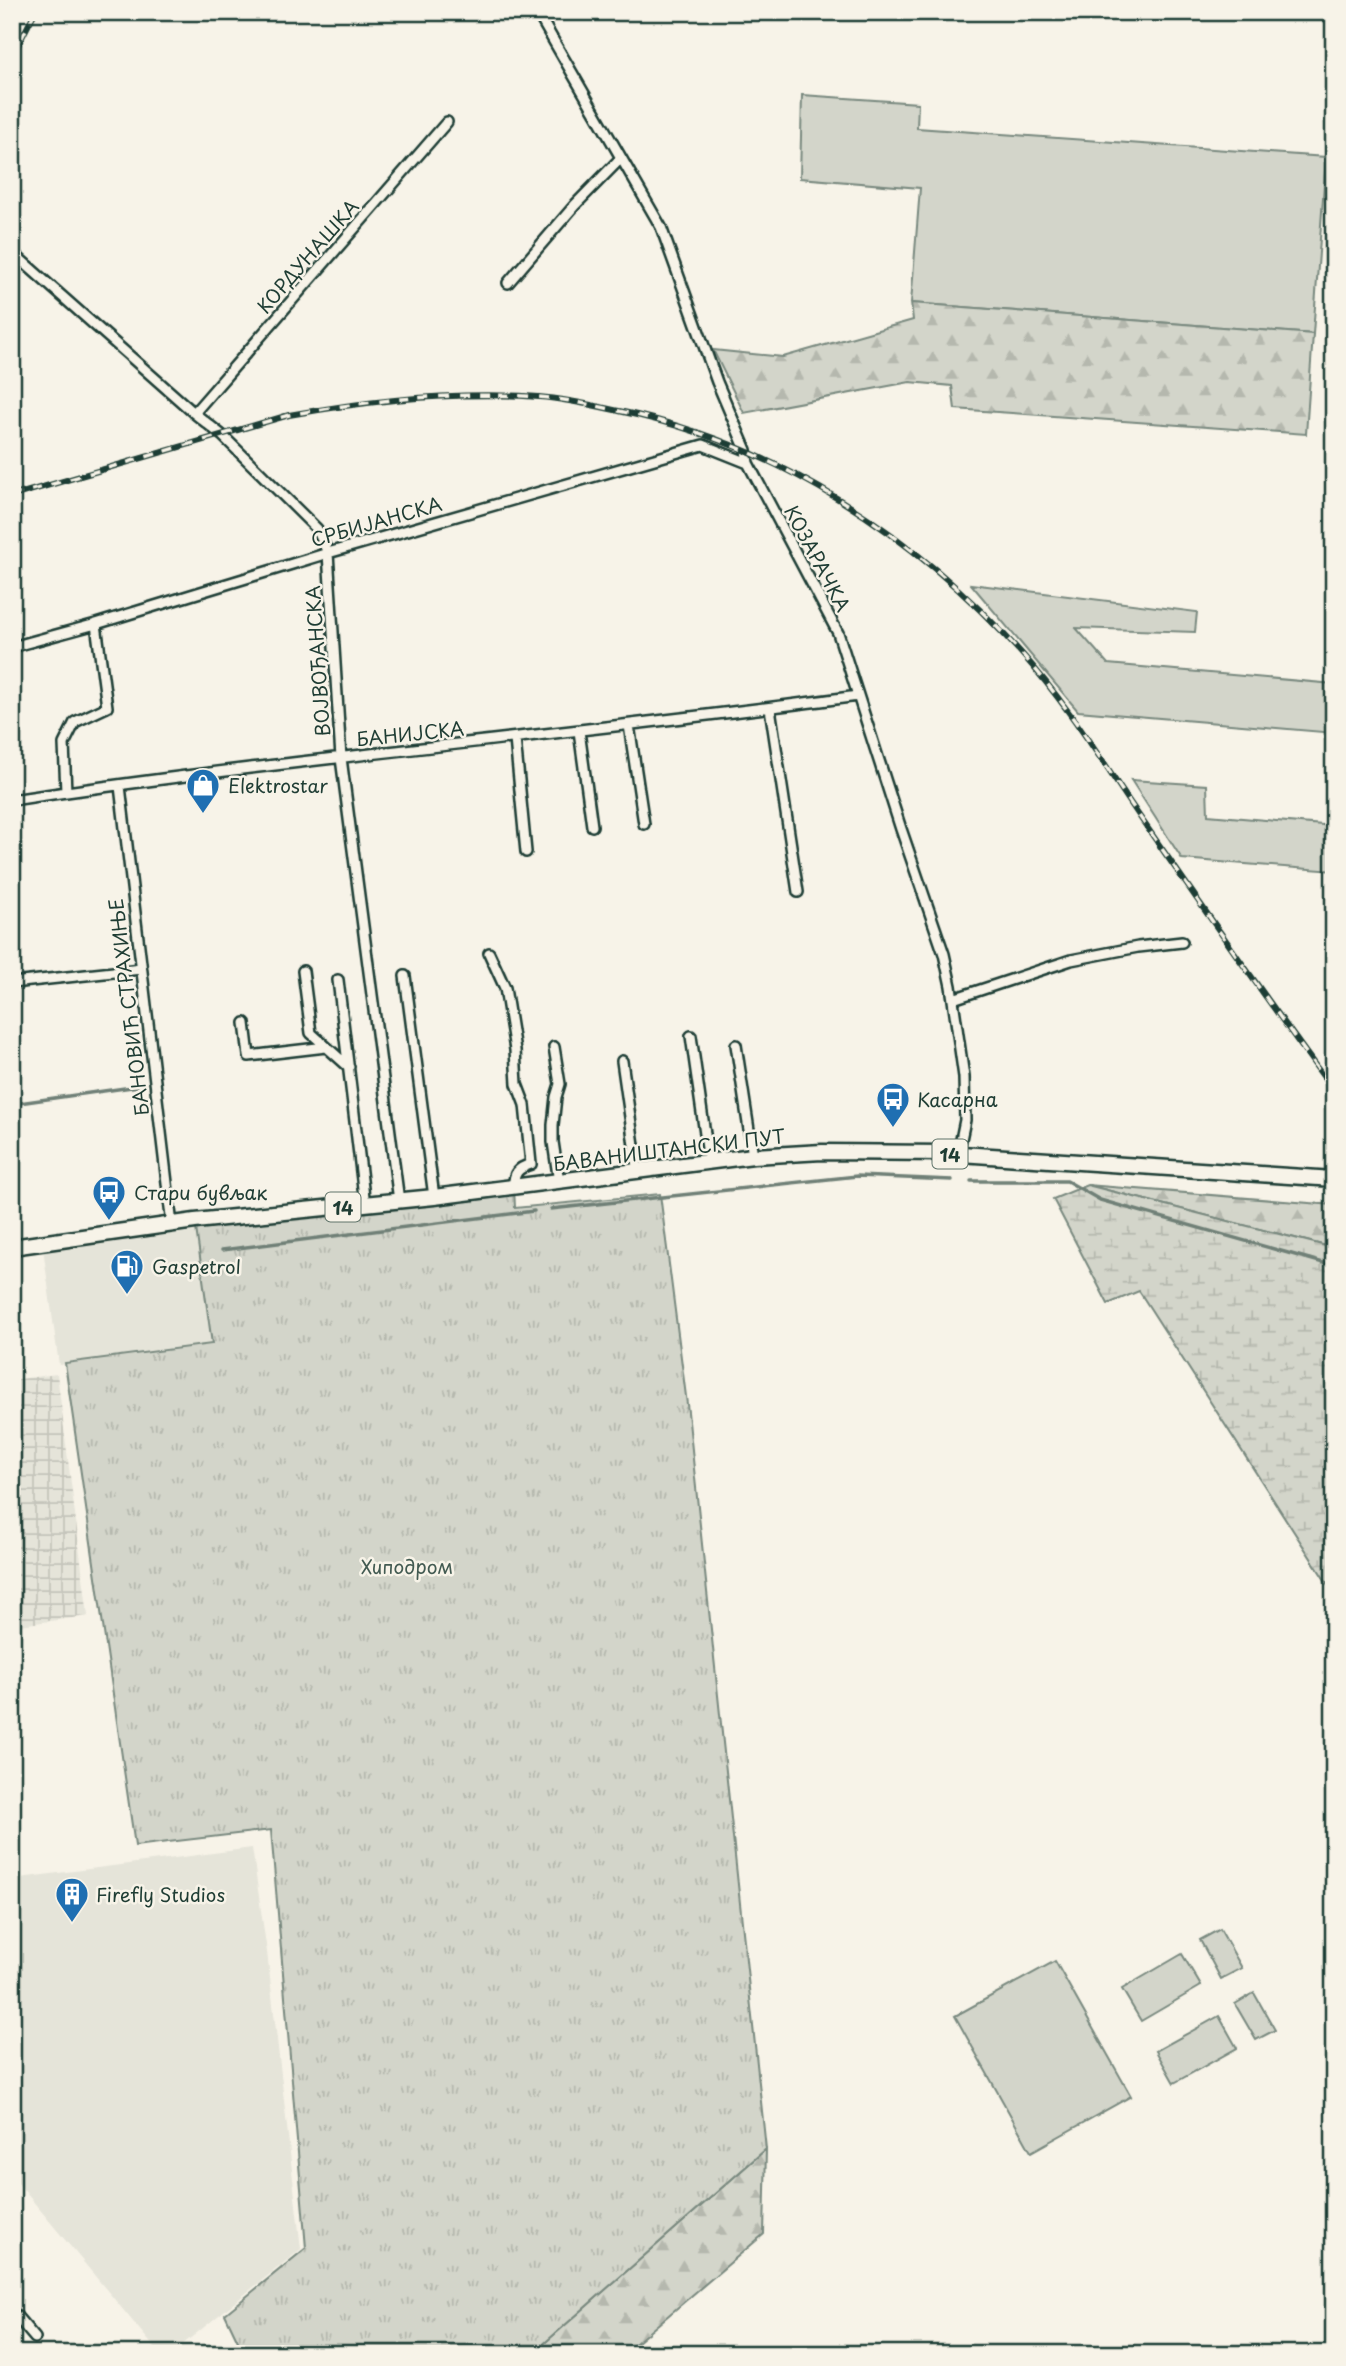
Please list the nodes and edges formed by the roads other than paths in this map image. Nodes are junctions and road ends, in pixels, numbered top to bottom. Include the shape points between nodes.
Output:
1 (537, 12) edge
2 (447, 122) dead end
3 (621, 158) junction
4 (12, 253) edge
5 (508, 283) dead end
6 (194, 413) junction
7 (748, 463) junction
8 (328, 553) junction
9 (96, 624) junction
10 (12, 647) edge
11 (858, 696) junction
12 (770, 708) junction
13 (629, 725) junction
14 (579, 731) junction
15 (515, 739) junction
16 (341, 758) junction
17 (120, 786) junction
18 (66, 792) junction
19 (12, 800) edge
20 (644, 824) dead end
21 (592, 826) dead end
22 (526, 852) dead end
23 (798, 892) dead end
24 (1182, 942) dead end
25 (489, 953) dead end
26 (141, 968) junction
27 (303, 971) dead end
28 (405, 976) dead end
29 (338, 980) dead end
30 (12, 983) edge
31 (953, 999) junction
32 (245, 1023) dead end
33 (691, 1036) dead end
34 (736, 1045) dead end
35 (554, 1046) dead end
36 (326, 1047) junction
37 (622, 1061) dead end
38 (349, 1067) junction
39 (958, 1154) junction
40 (753, 1156) junction
41 (709, 1162) junction
42 (638, 1173) junction
43 (1334, 1179) edge
44 (559, 1182) junction
45 (514, 1187) junction
46 (434, 1197) junction
47 (399, 1201) junction
48 (365, 1205) junction
49 (172, 1225) junction
50 (12, 1247) edge
51 (12, 2311) edge
52 (35, 2338) dead end

1 - 3 street, КОЗАРАЧКА
2 - 6 street, КОРДУНАШКА
3 - 5 street
3 - 7 street, КОЗАРАЧКА via 661,227
4 - 6 street, ВОЈВОЂАНСКА
6 - 8 street, ВОЈВОЂАНСКА via 317,529
7 - 8 street, СРБИЈАНСКА via 703,445
7 - 11 street, КОЗАРАЧКА via 838,633
8 - 9 street, СРБИЈАНСКА
8 - 16 street, ВОЈВОЂАНСКА
9 - 10 street, СРБИЈАНСКА
9 - 18 street via 107,707 75,722 64,744
11 - 12 street, БАНИЈСКА
11 - 31 street, КОЗАРАЧКА via 944,954
12 - 13 street, БАНИЈСКА
12 - 23 street
13 - 14 street, БАНИЈСКА
13 - 20 street
14 - 15 street, БАНИЈСКА
14 - 21 street
15 - 16 street, БАНИЈСКА
15 - 22 street
16 - 17 street, БАНИЈСКА
16 - 47 street, ВОЈВОЂАНСКА
17 - 18 street, БАНИЈСКА
17 - 26 street, БАНОВИЋ СТРАХИЊЕ
18 - 19 street, БАНИЈСКА
24 - 31 street via 1072,960
25 - 45 street via 505,988 531,1164 520,1168
26 - 30 street
26 - 49 street, БАНОВИЋ СТРАХИЊЕ
27 - 36 street via 311,1033
28 - 46 street
29 - 38 street
31 - 39 street, КОЗАРАЧКА via 964,1077 965,1120
32 - 36 street via 249,1056
33 - 41 street
34 - 40 street
35 - 44 street via 560,1084 553,1125
36 - 38 street
37 - 42 street
38 - 48 street
39 - 40 main road, БАВАНИШТАНСКИ ПУТ / 14
39 - 43 main road, БАВАНИШТАНСКИ ПУТ / 14
40 - 41 main road, БАВАНИШТАНСКИ ПУТ / 14
41 - 42 main road, БАВАНИШТАНСКИ ПУТ / 14
42 - 44 main road, БАВАНИШТАНСКИ ПУТ / 14
44 - 45 main road, БАВАНИШТАНСКИ ПУТ / 14
45 - 46 main road, БАВАНИШТАНСКИ ПУТ / 14
46 - 47 main road, БАВАНИШТАНСКИ ПУТ / 14
47 - 48 main road, БАВАНИШТАНСКИ ПУТ / 14
48 - 49 main road, БАВАНИШТАНСКИ ПУТ / 14
49 - 50 main road, БАВАНИШТАНСКИ ПУТ / 14
51 - 52 street

